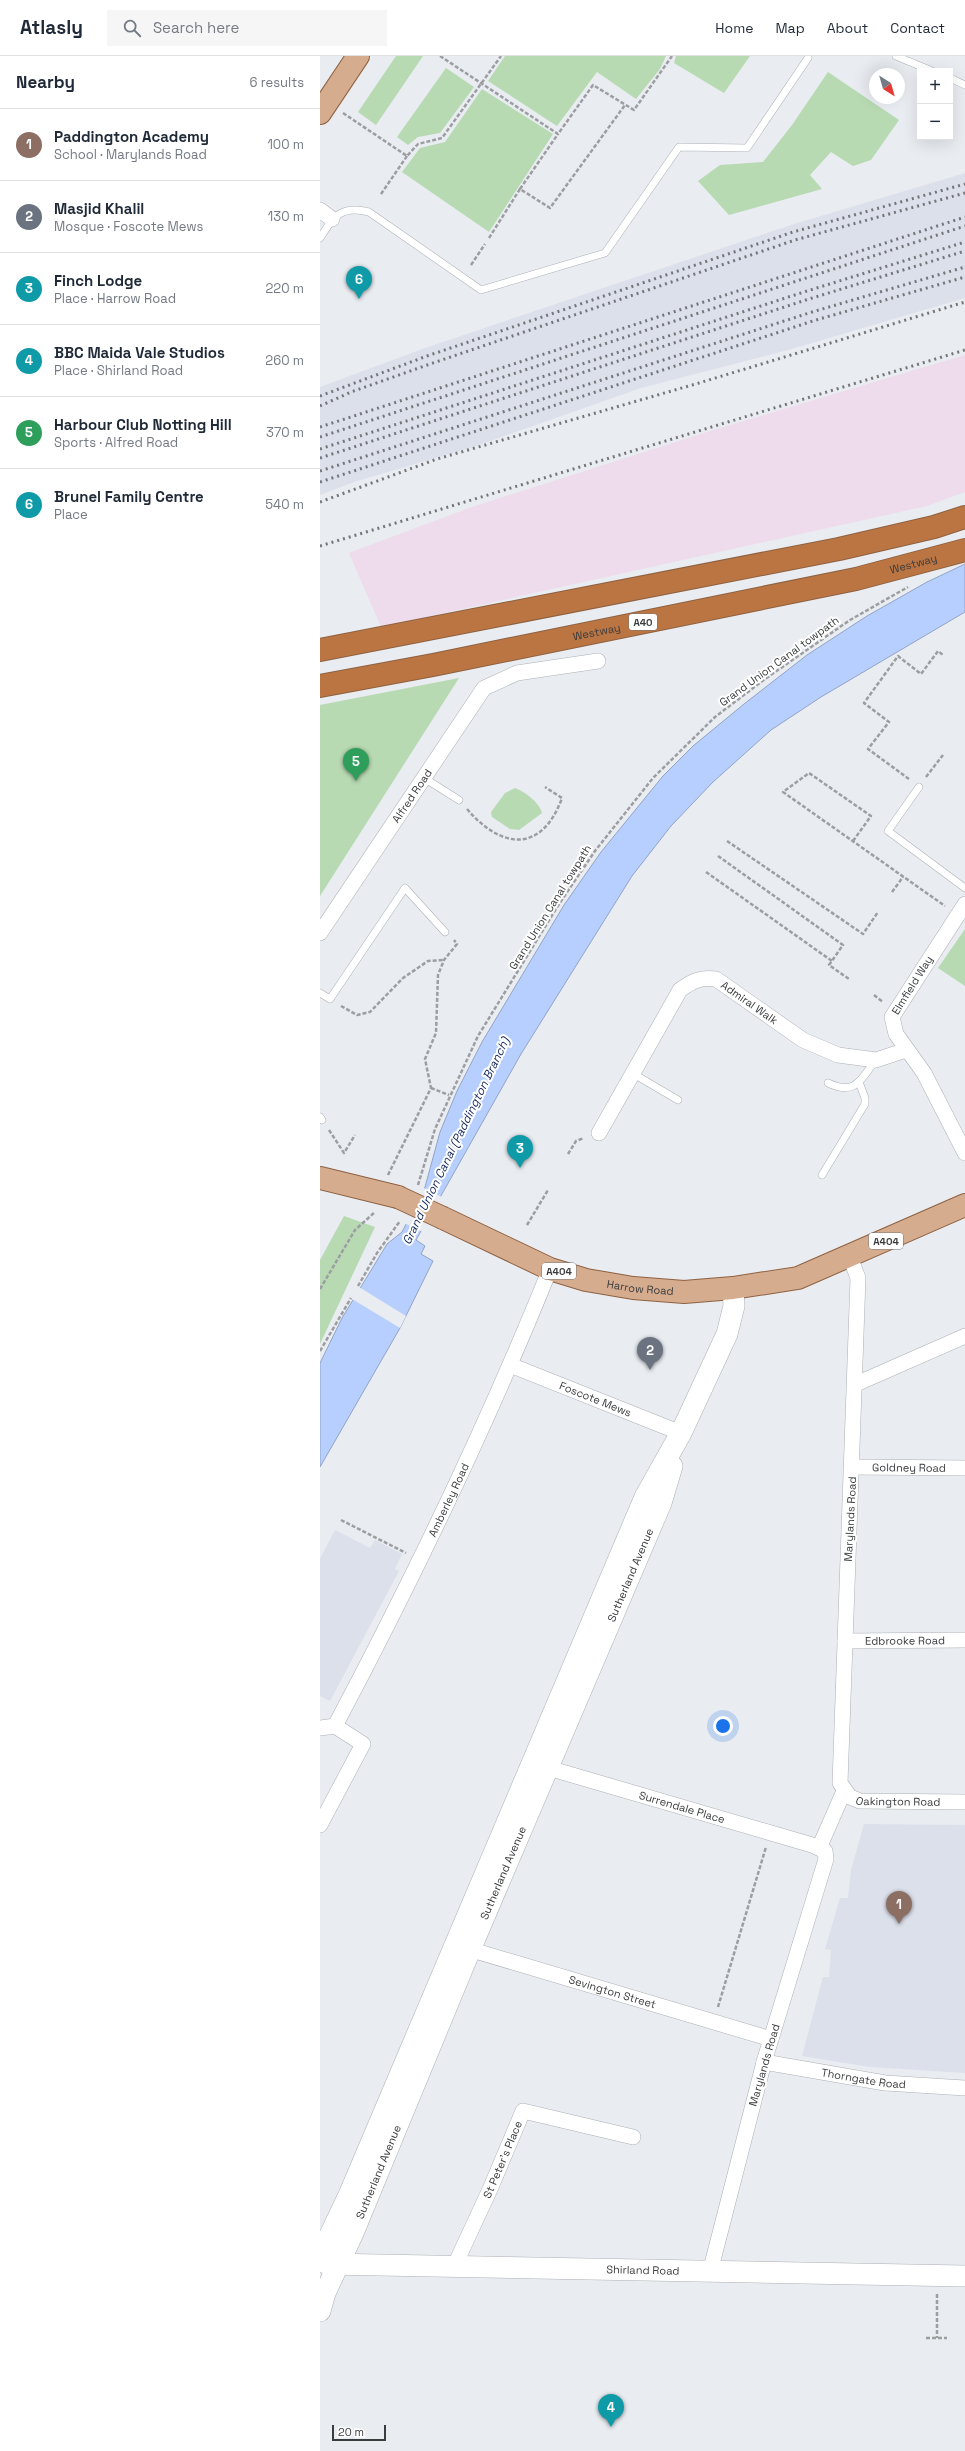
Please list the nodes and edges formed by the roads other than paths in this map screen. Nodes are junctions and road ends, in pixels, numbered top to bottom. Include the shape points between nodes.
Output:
1 (358, 56) edge
2 (896, 56) edge
3 (808, 58) dead end
4 (925, 68) edge
5 (953, 79) edge
6 (965, 85) edge
7 (323, 107) edge
8 (326, 215) edge
9 (320, 238) edge
10 (965, 517) edge
11 (965, 550) edge
12 (320, 650) edge
13 (598, 660) dead end
14 (320, 686) edge
15 (424, 778) junction
16 (919, 787) road end
17 (459, 800) road end
18 (965, 888) edge
19 (961, 909) edge
20 (445, 932) road end
21 (320, 933) edge
22 (320, 993) edge
23 (906, 1050) junction
24 (876, 1060) junction
25 (632, 1073) junction
26 (859, 1082) junction
27 (828, 1083) dead end
28 (678, 1100) dead end
29 (599, 1133) road end
30 (965, 1153) edge
31 (822, 1174) dead end
32 (320, 1178) edge
33 (965, 1205) edge
34 (850, 1257) junction
35 (550, 1269) junction
36 (734, 1288) junction
37 (965, 1336) edge
38 (510, 1365) junction
39 (856, 1384) junction
40 (681, 1433) junction
41 (852, 1467) junction
42 (965, 1468) edge
43 (965, 1640) edge
44 (845, 1641) junction
45 (335, 1726) junction
46 (320, 1728) edge
47 (540, 1765) junction
48 (842, 1787) junction
49 (965, 1802) edge
50 (320, 1825) edge
51 (823, 1853) junction
52 (463, 1947) junction
53 (771, 2039) junction
54 (764, 2062) junction
55 (965, 2088) edge
56 (632, 2137) dead end
57 (326, 2261) edge
58 (454, 2266) junction
59 (710, 2272) junction
60 (965, 2276) edge
61 (320, 2310) edge

1 - 7 main road
2 - 4 lane
3 - 8 lane via 747,148 679,147 605,252 481,290 369,212 356,208
5 - 6 lane
8 - 9 lane
10 - 12 highway via 934,527 839,549
11 - 14 highway, Westway / A40 via 856,579
13 - 15 street, Alfred Road via 517,673 484,688
15 - 17 lane
15 - 21 street, Alfred Road
16 - 18 lane via 888,831
19 - 23 street, Elmfield Way via 892,1017 896,1034
20 - 22 lane via 405,888 330,999
23 - 24 street, Admiral Walk
23 - 30 street, Elmfield Way via 924,1073
24 - 25 street, Admiral Walk via 838,1055 803,1040 716,979 704,977 680,990
24 - 26 lane
25 - 28 lane
25 - 29 street, Admiral Walk
26 - 27 lane via 846,1089
26 - 31 lane via 865,1104
32 - 35 main road, Harrow Road / A404, bridge via 388,1194
33 - 34 main road, Harrow Road / A404
34 - 36 main road, Harrow Road / A404 via 798,1278
34 - 39 street, Marylands Road via 858,1278
35 - 36 main road, Harrow Road / A404 via 591,1281 633,1288 684,1292
35 - 38 street, Amberley Road
36 - 40 street, Sutherland Avenue via 734,1306 727,1334
37 - 39 street
38 - 40 street, Foscote Mews
38 - 45 street, Amberley Road via 420,1561
39 - 41 street, Marylands Road
40 - 47 street, Sutherland Avenue via 661,1503
41 - 42 street, Goldney Road
41 - 44 street, Marylands Road
43 - 44 street, Edbrooke Road
44 - 48 street, Marylands Road
45 - 46 street
45 - 50 street via 363,1744
47 - 51 street, Surrendale Place via 770,1833
47 - 52 street, Sutherland Avenue
48 - 49 street, Oakington Road via 850,1797 860,1801
48 - 51 street, Marylands Road
51 - 53 street, Marylands Road
52 - 53 street, Sevington Street
52 - 57 street, Sutherland Avenue
53 - 54 street, Marylands Road
54 - 55 street, Thorngate Road via 885,2084
54 - 59 street, Marylands Road
56 - 58 street, St Peter's Place via 523,2111
57 - 58 street, Shirland Road
57 - 61 street, Sutherland Avenue via 325,2293
58 - 59 street, Shirland Road
59 - 60 street, Shirland Road

